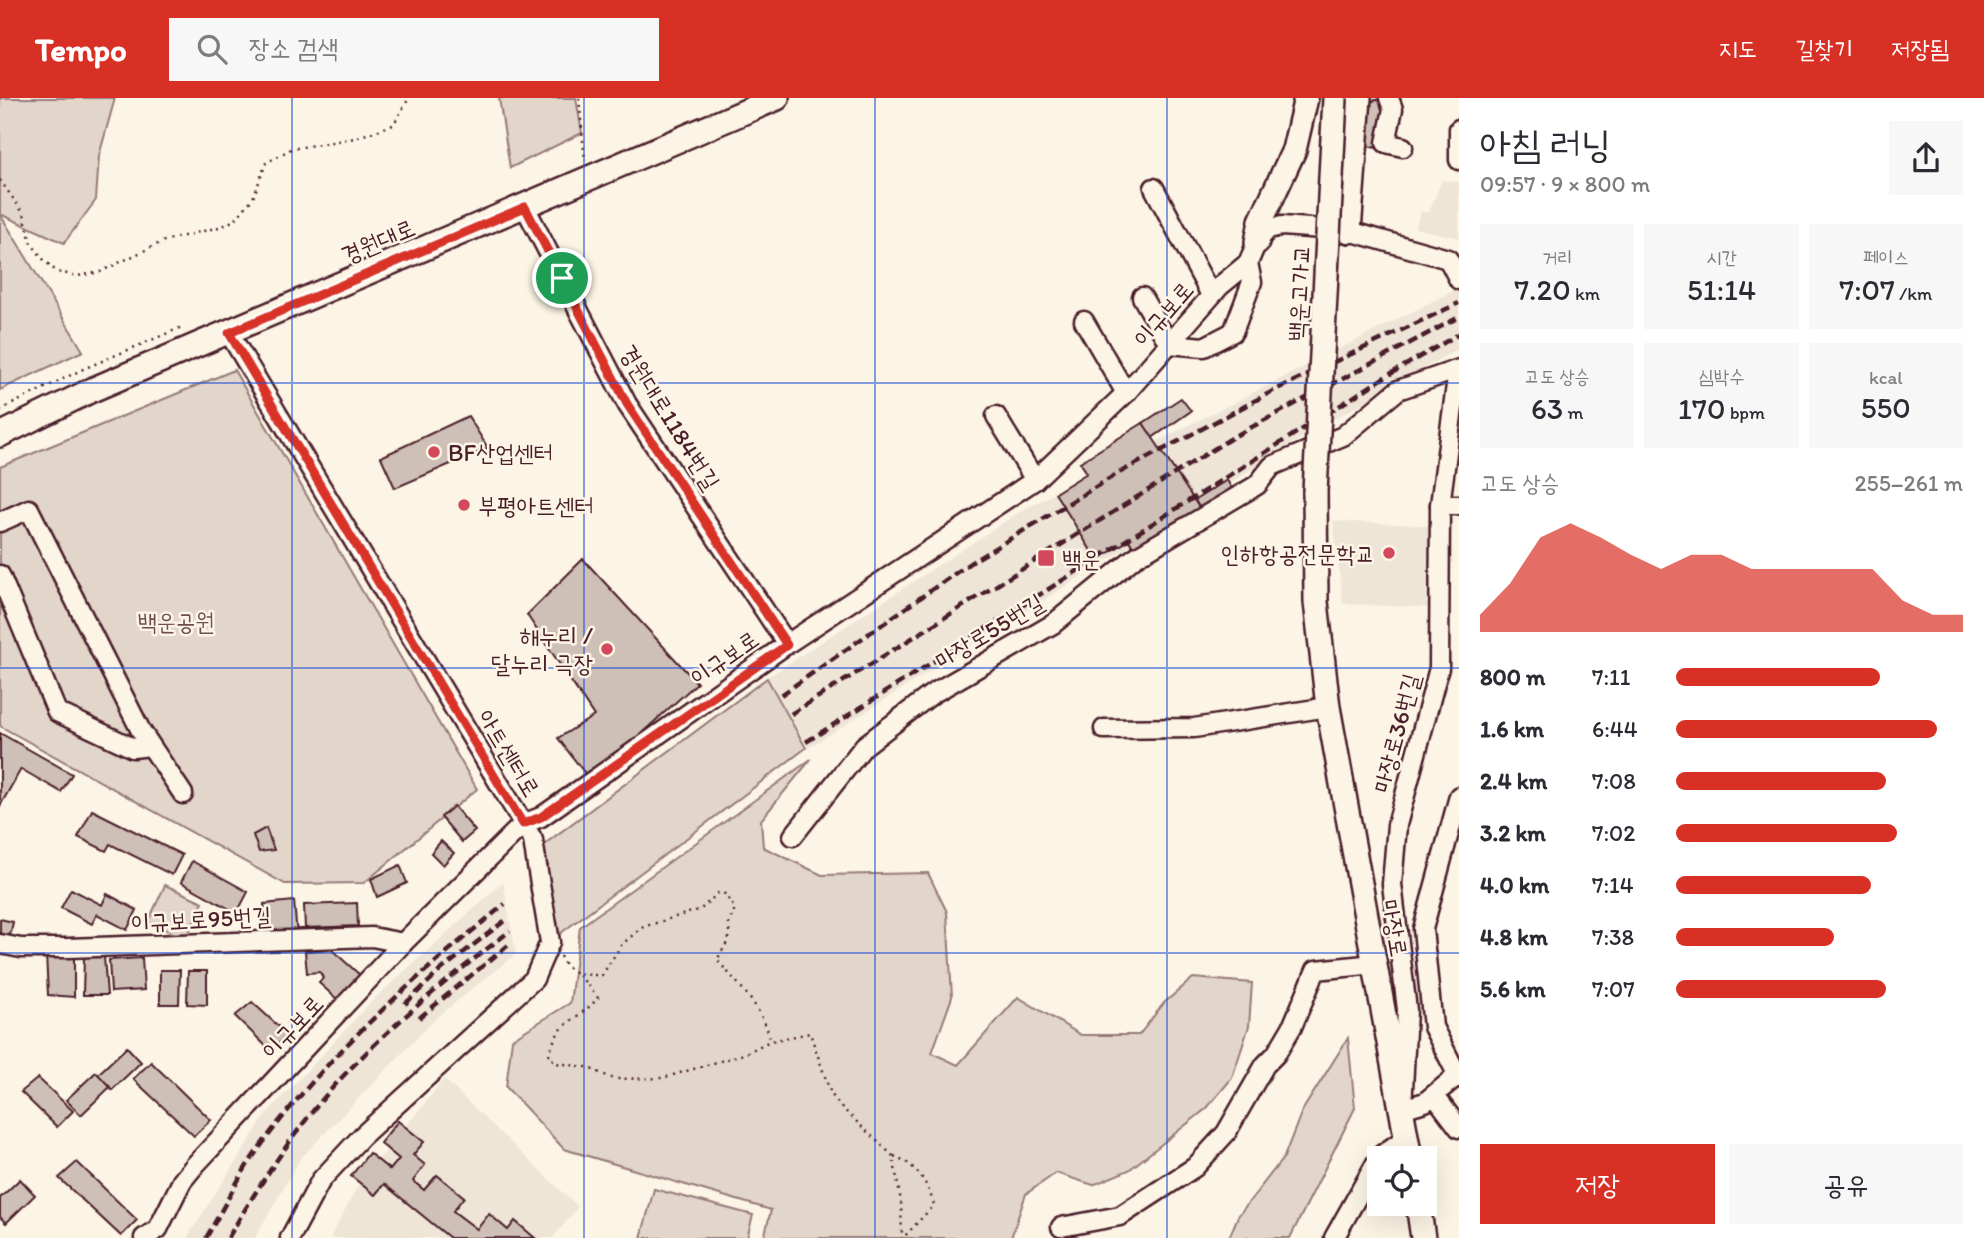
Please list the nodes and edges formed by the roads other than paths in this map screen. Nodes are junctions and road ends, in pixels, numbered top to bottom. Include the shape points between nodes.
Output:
1 (777, 98) edge
2 (1306, 98) edge
3 (1335, 98) edge
4 (1359, 98) edge
5 (1389, 98) edge
6 (1459, 129) edge
7 (1403, 147) dead end
8 (1459, 160) edge
9 (1154, 188) dead end
10 (525, 207) junction
11 (1349, 231) junction
12 (1253, 252) junction
13 (1453, 254) edge
14 (1459, 280) edge
15 (1211, 295) junction
16 (1142, 297) dead end
17 (1084, 321) dead end
18 (229, 333) junction
19 (1169, 344) junction
20 (1458, 370) edge
21 (1126, 393) junction
22 (996, 415) dead end
23 (0, 435) edge
24 (1035, 481) junction
25 (1315, 492) joint
26 (1440, 505) junction
27 (1459, 505) edge
28 (0, 522) edge
29 (0, 575) edge
30 (787, 645) junction
31 (1328, 707) junction
32 (1104, 729) dead end
33 (150, 746) junction
34 (183, 794) dead end
35 (1459, 796) edge
36 (523, 824) junction
37 (793, 836) dead end
38 (403, 943) junction
39 (0, 944) edge
40 (1375, 964) junction
41 (1458, 1077) edge
42 (1434, 1095) junction
43 (1402, 1109) junction
44 (1459, 1128) edge
45 (1409, 1146) edge
46 (1367, 1179) edge
47 (1420, 1216) edge
48 (1061, 1227) dead end
49 (154, 1235) edge
50 (290, 1238) edge
51 (1334, 1238) edge
52 (1423, 1238) edge

1 - 10 main road, 경원대로
2 - 12 main road via 1294,150 1261,221
3 - 25 main road, 백운고가교, bridge
4 - 11 main road
5 - 7 street via 1393,109 1386,143
6 - 8 street
9 - 15 street
10 - 18 main road, 경원대로
10 - 30 street, 경원대로1184번길 via 627,404
11 - 12 street, 이규보로 via 1268,229
11 - 13 street, 이규보로
12 - 15 street, 이규보로
12 - 19 street via 1252,282 1233,332 1204,346
13 - 14 street, 이규보로
15 - 19 street, 이규보로
16 - 19 street
17 - 21 street
18 - 23 main road, 경원대로 via 94,389
18 - 36 street, 아트센터로
19 - 21 street, 이규보로
20 - 26 street, 마장로36번길
20 - 37 street, 마장로55번길 via 1398,390 1343,436 1272,466 1257,485 1134,558 1054,624 932,694 864,746
21 - 24 street, 이규보로
22 - 24 street
24 - 30 street, 이규보로
25 - 31 main road, 마장로 via 1316,602
26 - 27 street
26 - 43 street, 마장로36번길 via 1439,668 1397,824 1392,884 1407,1010
28 - 33 street via 29,509
29 - 33 street via 57,712 133,748
30 - 36 street, 이규보로 via 541,817
31 - 32 street via 1194,728
31 - 40 main road, 마장로
33 - 34 street
35 - 41 street via 1423,929 1433,1027
36 - 38 street, 이규보로
36 - 50 street, 아트센터로, bridge via 533,841 553,945 534,979 362,1136 321,1180
38 - 39 street, 이규보로95번길 via 351,937 68,948
38 - 49 street, 이규보로 via 182,1181
40 - 43 main road, 마장로
40 - 48 street via 1316,970 1276,1054 1226,1133 1195,1167 1120,1216
41 - 42 street
42 - 43 street
42 - 44 street
43 - 45 main road, 마장로
46 - 51 street
47 - 52 main road

